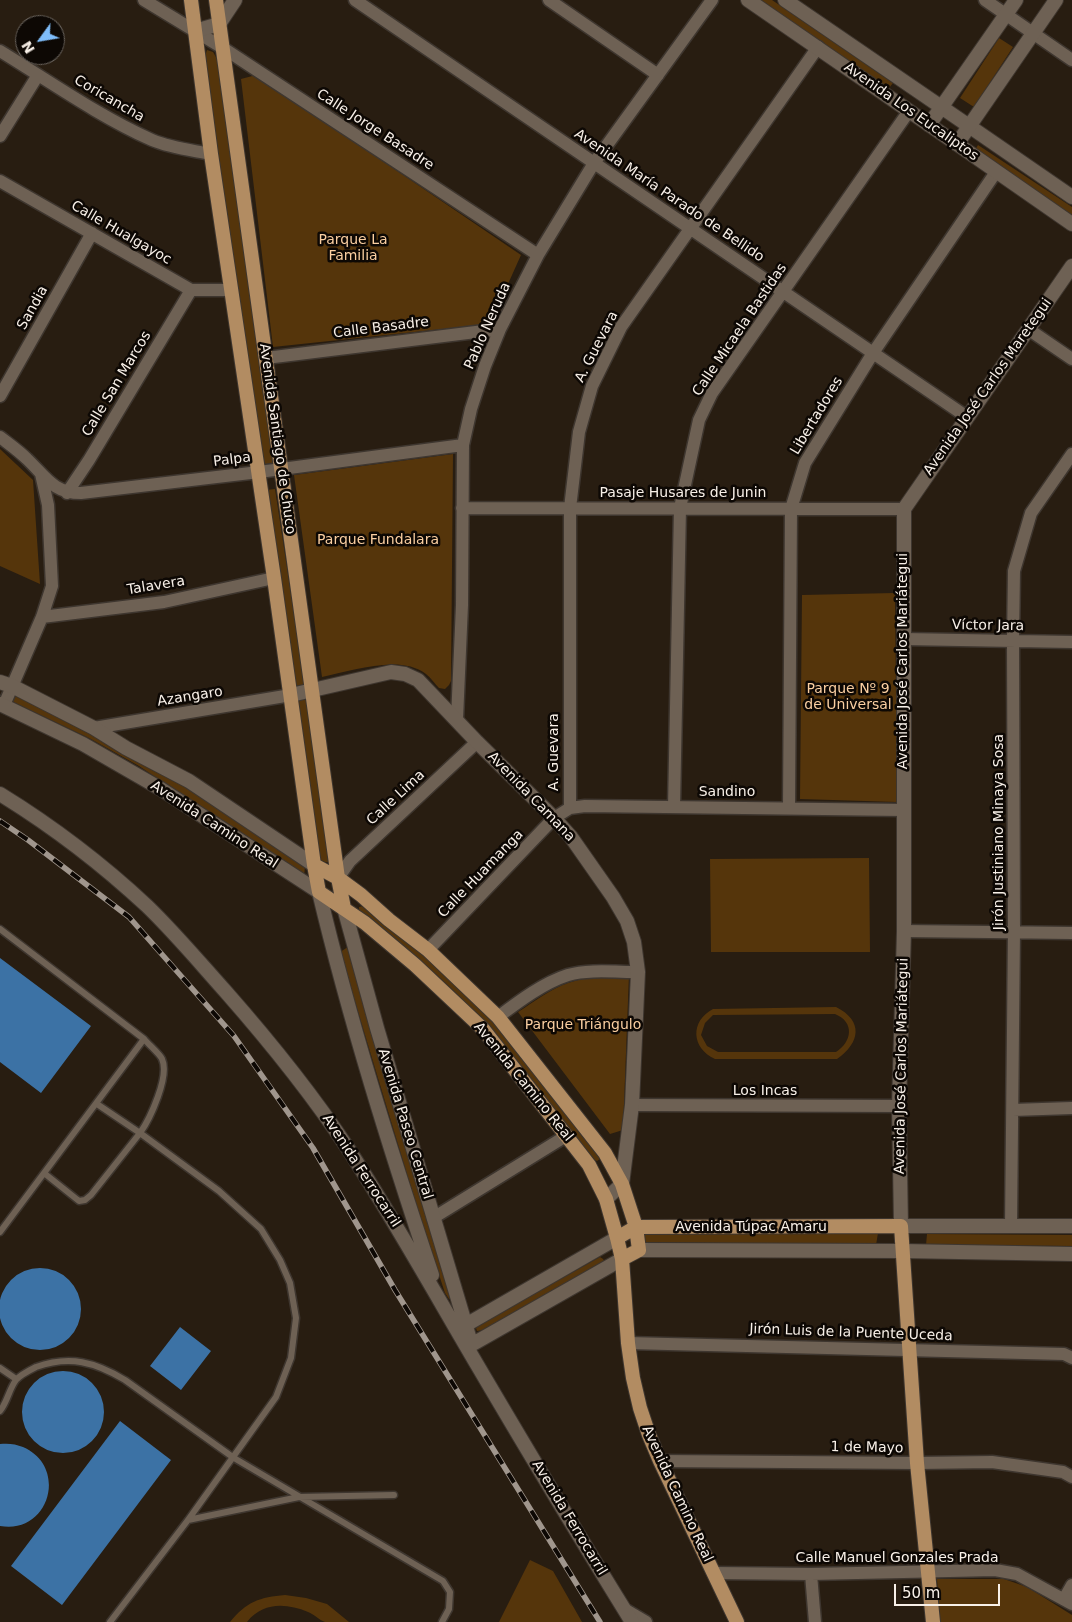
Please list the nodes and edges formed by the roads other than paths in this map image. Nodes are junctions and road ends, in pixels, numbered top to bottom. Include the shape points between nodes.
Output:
1 (144, 0) edge
2 (191, 0) edge
3 (216, 0) edge
4 (235, 0) edge
5 (355, 0) edge
6 (549, 0) edge
7 (712, 0) edge
8 (748, 0) edge
9 (785, 0) edge
10 (985, 0) edge
11 (1016, 0) edge
12 (1056, 0) edge
13 (1006, 14) junction
14 (219, 24) junction
15 (196, 31) junction
16 (1033, 33) junction
17 (818, 47) junction
18 (223, 48) junction
19 (0, 51) edge
20 (1072, 60) edge
21 (38, 75) junction
22 (658, 76) junction
23 (942, 107) junction
24 (909, 111) junction
25 (929, 125) junction
26 (969, 126) junction
27 (0, 136) edge
28 (957, 144) junction
29 (211, 154) junction
30 (594, 163) junction
31 (996, 172) junction
32 (0, 182) edge
33 (1072, 197) edge
34 (1072, 224) edge
35 (691, 229) junction
36 (92, 234) junction
37 (538, 255) junction
38 (1072, 266) edge
39 (191, 290) junction
40 (232, 290) junction
41 (783, 291) junction
42 (500, 329) junction
43 (1028, 329) junction
44 (873, 353) junction
45 (266, 358) junction
46 (1072, 359) edge
47 (0, 396) edge
48 (967, 417) junction
49 (0, 437) edge
50 (463, 445) junction
51 (1072, 454) edge
52 (281, 468) junction
53 (259, 472) junction
54 (42, 474) junction
55 (67, 493) junction
56 (462, 508) junction
57 (570, 508) junction
58 (680, 508) junction
59 (791, 508) junction
60 (904, 509) junction
61 (274, 578) junction
62 (42, 617) junction
63 (904, 639) junction
64 (1013, 642) junction
65 (1072, 642) edge
66 (6, 684) edge
67 (312, 691) junction
68 (291, 695) junction
69 (2, 705) edge
70 (457, 719) junction
71 (94, 728) junction
72 (477, 742) junction
73 (0, 794) edge
74 (674, 807) junction
75 (789, 807) junction
76 (570, 808) junction
77 (903, 810) junction
78 (554, 818) junction
79 (314, 865) junction
80 (338, 878) junction
81 (319, 892) junction
82 (344, 908) junction
83 (0, 929) edge
84 (904, 931) junction
85 (1014, 931) junction
86 (1072, 933) edge
87 (428, 950) junction
88 (638, 972) junction
89 (498, 1017) junction
90 (144, 1039) junction
91 (97, 1104) junction
92 (632, 1105) junction
93 (899, 1106) junction
94 (1072, 1108) edge
95 (1012, 1110) junction
96 (140, 1133) junction
97 (566, 1136) junction
98 (44, 1173) junction
99 (622, 1184) junction
100 (606, 1199) junction
101 (433, 1218) junction
102 (901, 1226) junction
103 (1011, 1226) junction
104 (1072, 1226) edge
105 (636, 1227) junction
106 (0, 1232) edge
107 (617, 1238) junction
108 (639, 1250) junction
109 (902, 1251) junction
110 (1072, 1254) edge
111 (622, 1259) junction
112 (441, 1302) junction
113 (461, 1328) junction
114 (628, 1342) junction
115 (471, 1345) junction
116 (910, 1350) junction
117 (1069, 1355) edge
118 (0, 1368) edge
119 (478, 1368) junction
120 (16, 1379) junction
121 (0, 1411) edge
122 (234, 1458) junction
123 (660, 1461) junction
124 (917, 1463) junction
125 (1072, 1477) edge
126 (394, 1496) dead end
127 (299, 1497) junction
128 (188, 1520) junction
129 (929, 1572) junction
130 (714, 1573) junction
131 (811, 1574) junction
132 (1072, 1585) edge
133 (1068, 1602) edge
134 (624, 1609) junction
135 (110, 1622) edge
136 (442, 1622) edge
137 (632, 1622) edge
138 (646, 1622) edge
139 (737, 1622) edge
140 (814, 1622) edge
141 (933, 1622) edge

1 - 15 street, Calle Jorge Basadre
2 - 15 main road, Avenida Santiago de Chuco
3 - 14 main road, Avenida Santiago de Chuco
4 - 14 street
5 - 30 street, Avenida María Parado de Bellido
6 - 22 street
7 - 22 street, Pablo Neruda
8 - 17 street, Avenida Los Eucaliptos
9 - 23 street, Avenida Los Eucaliptos
10 - 13 street
11 - 13 street
12 - 16 street
13 - 16 street
13 - 23 street
14 - 15 street
14 - 18 main road, Avenida Santiago de Chuco
15 - 18 street, Calle Jorge Basadre
15 - 29 main road, Avenida Santiago de Chuco
16 - 20 street
16 - 26 street
17 - 24 street, Avenida Los Eucaliptos
17 - 35 street, A. Guevara
18 - 37 street, Calle Jorge Basadre
18 - 45 main road, Avenida Santiago de Chuco
19 - 21 street, Coricancha
21 - 27 street
21 - 29 street, Coricancha via 153,140
22 - 30 street, Pablo Neruda
23 - 25 street
23 - 26 street, Avenida Los Eucaliptos
24 - 25 street, Avenida Los Eucaliptos
24 - 41 street, Calle Micaela Bastidas
25 - 28 street, Avenida Los Eucaliptos
26 - 28 street
26 - 33 street, Avenida Los Eucaliptos
28 - 31 street, Avenida Los Eucaliptos
29 - 40 main road, Avenida Santiago de Chuco
30 - 35 street, Avenida María Parado de Bellido
30 - 37 street, Pablo Neruda
31 - 34 street, Avenida Los Eucaliptos
31 - 44 street, Libertadores
32 - 36 street, Calle Hualgayoc
35 - 41 street, Avenida María Parado de Bellido
35 - 57 street, A. Guevara via 621,327 592,386 579,432
36 - 39 street, Calle Hualgayoc
36 - 47 street, Sandia
37 - 42 street, Pablo Neruda
38 - 43 street, Avenida José Carlos Maretegui
39 - 40 street, Calle Hualgayoc
39 - 55 street, Calle San Marcos
40 - 53 main road, Avenida Santiago de Chuco
41 - 44 street, Avenida María Parado de Bellido
41 - 58 street, Calle Micaela Bastidas via 712,392 699,420
42 - 45 street, Calle Basadre
42 - 50 street, Pablo Neruda via 471,409
43 - 46 street
43 - 48 street, Avenida José Carlos Maretegui
44 - 48 street, Avenida María Parado de Bellido
44 - 59 street, Libertadores via 805,463
45 - 52 main road, Avenida Santiago de Chuco
48 - 60 street, Avenida José Carlos Maretegui
49 - 54 street
50 - 52 street, Palpa
50 - 56 street, Pablo Neruda
51 - 64 street, Jirón Justiniano Minaya Sosa via 1030,513 1014,571
52 - 53 street, Palpa
52 - 67 main road, Avenida Santiago de Chuco
53 - 55 street, Palpa
53 - 61 main road, Avenida Santiago de Chuco
54 - 55 street
54 - 62 street via 48,506 52,586
56 - 57 street, Pasaje Husares de Junin
56 - 70 street, Pablo Neruda
57 - 58 street, Pasaje Husares de Junin
57 - 76 street, A. Guevara
58 - 59 street, Pasaje Husares de Junin
58 - 74 street, Calle Micaela Bastidas
59 - 60 street, Pasaje Husares de Junin
59 - 75 street, Libertadores
60 - 63 street, Avenida José Carlos Mariátegui
61 - 62 street, Talavera via 164,602
61 - 68 main road, Avenida Santiago de Chuco
62 - 66 street
63 - 64 street, Víctor Jara
63 - 77 street, Avenida José Carlos Mariátegui
64 - 65 street, Víctor Jara
64 - 85 street, Jirón Justiniano Minaya Sosa
66 - 69 street
66 - 71 street, Avenida Camino Real
67 - 68 street, Avenida Camana
67 - 70 street, Avenida Camana via 391,672 405,674 418,680
67 - 80 main road, Avenida Santiago de Chuco
68 - 71 street, Azangaro
68 - 79 main road, Avenida Santiago de Chuco
69 - 81 street, Avenida Camino Real via 83,744 161,789
70 - 72 street, Avenida Camana
71 - 79 street, Avenida Camino Real via 189,781
72 - 78 street, Avenida Camana
72 - 80 street, Calle Lima via 350,861
73 - 112 street, Avenida Ferrocarril via 94,860 146,906 277,1050 348,1148
74 - 75 street, Sandino
74 - 76 street, Sandino
75 - 77 street, Sandino
76 - 78 street, Sandino
77 - 84 street, Avenida José Carlos Mariátegui
78 - 87 street, Calle Huamanga
78 - 88 street, Avenida Camana via 571,837 627,921
79 - 80 main road, Avenida Camino Real
79 - 81 main road, Avenida Paseo Central
80 - 82 main road, Avenida Paseo Central
80 - 87 main road, Avenida Camino Real
81 - 82 main road, Avenida Camino Real
81 - 112 street, Avenida Paseo Central via 354,1027
82 - 97 main road, Avenida Camino Real via 415,965 483,1029
82 - 101 street, Avenida Paseo Central
83 - 90 lane
84 - 85 street
84 - 93 street, Avenida José Carlos Mariátegui
85 - 86 street
85 - 95 street, Jirón Justiniano Minaya Sosa
87 - 89 main road, Avenida Camino Real
88 - 89 street via 568,975 529,994
88 - 92 street, Avenida Camana
89 - 99 main road, Avenida Camino Real via 600,1146
90 - 91 lane
90 - 96 lane via 162,1059 164,1079 149,1122
91 - 96 lane
91 - 98 lane
92 - 93 street, Los Incas
92 - 99 street, Avenida Camana
93 - 102 street, Avenida José Carlos Mariátegui
94 - 95 street
95 - 103 street, Jirón Justiniano Minaya Sosa
96 - 98 lane via 85,1200 79,1201
96 - 122 lane via 218,1191 261,1229 290,1283 296,1318 291,1358 276,1397
97 - 100 main road, Avenida Camino Real via 589,1165
97 - 101 street
98 - 106 lane
99 - 100 street
99 - 105 main road, Avenida Camino Real
100 - 107 main road, Avenida Camino Real
101 - 113 street, Avenida Paseo Central
102 - 103 street, Avenida Túpac Amaru
102 - 105 main road, Avenida Túpac Amaru
102 - 109 main road, Avenida José Carlos Mariátegui
103 - 104 street, Avenida Túpac Amaru
105 - 107 main road, Avenida Túpac Amaru
105 - 108 main road, Avenida Camino Real
107 - 111 main road, Avenida Camino Real
107 - 113 street, Avenida Túpac Amaru
108 - 109 street, Avenida Túpac Amaru
108 - 111 main road, Avenida Túpac Amaru
109 - 110 street, Avenida Túpac Amaru
109 - 116 main road, Avenida José Carlos Mariátegui
111 - 114 main road, Avenida Camino Real
111 - 115 street, Avenida Túpac Amaru
112 - 113 street, Avenida Ferrocarril
113 - 115 street, Avenida Paseo Central
113 - 119 street, Avenida Ferrocarril
114 - 116 street, Jirón Luis de la Puente Uceda
114 - 123 main road, Avenida Camino Real via 640,1408
115 - 119 street, Avenida Paseo Central
116 - 117 street, Jirón Luis de la Puente Uceda
116 - 124 main road, Avenida José Carlos Mariátegui
118 - 120 lane
119 - 134 street, Avenida Ferrocarril
120 - 121 lane
120 - 122 lane via 49,1363 85,1362 106,1368
122 - 127 lane
122 - 128 lane
123 - 124 street, 1 de Mayo
123 - 130 main road, Avenida Camino Real
124 - 125 street, 1 de Mayo via 992,1462 1063,1472
124 - 129 main road, Avenida José Carlos Mariátegui
126 - 127 lane
127 - 128 lane
127 - 136 lane via 442,1581 450,1592 450,1609
128 - 135 lane
129 - 131 street, Calle Manuel Gonzales Prada
129 - 133 street, Calle Manuel Gonzales Prada via 995,1570 1017,1574
129 - 141 main road, Avenida José Carlos Mariátegui
130 - 131 street, Calle Manuel Gonzales Prada
130 - 139 main road, Avenida Camino Real
131 - 140 street
132 - 133 street
134 - 137 street, Avenida Ferrocarril
134 - 138 street

